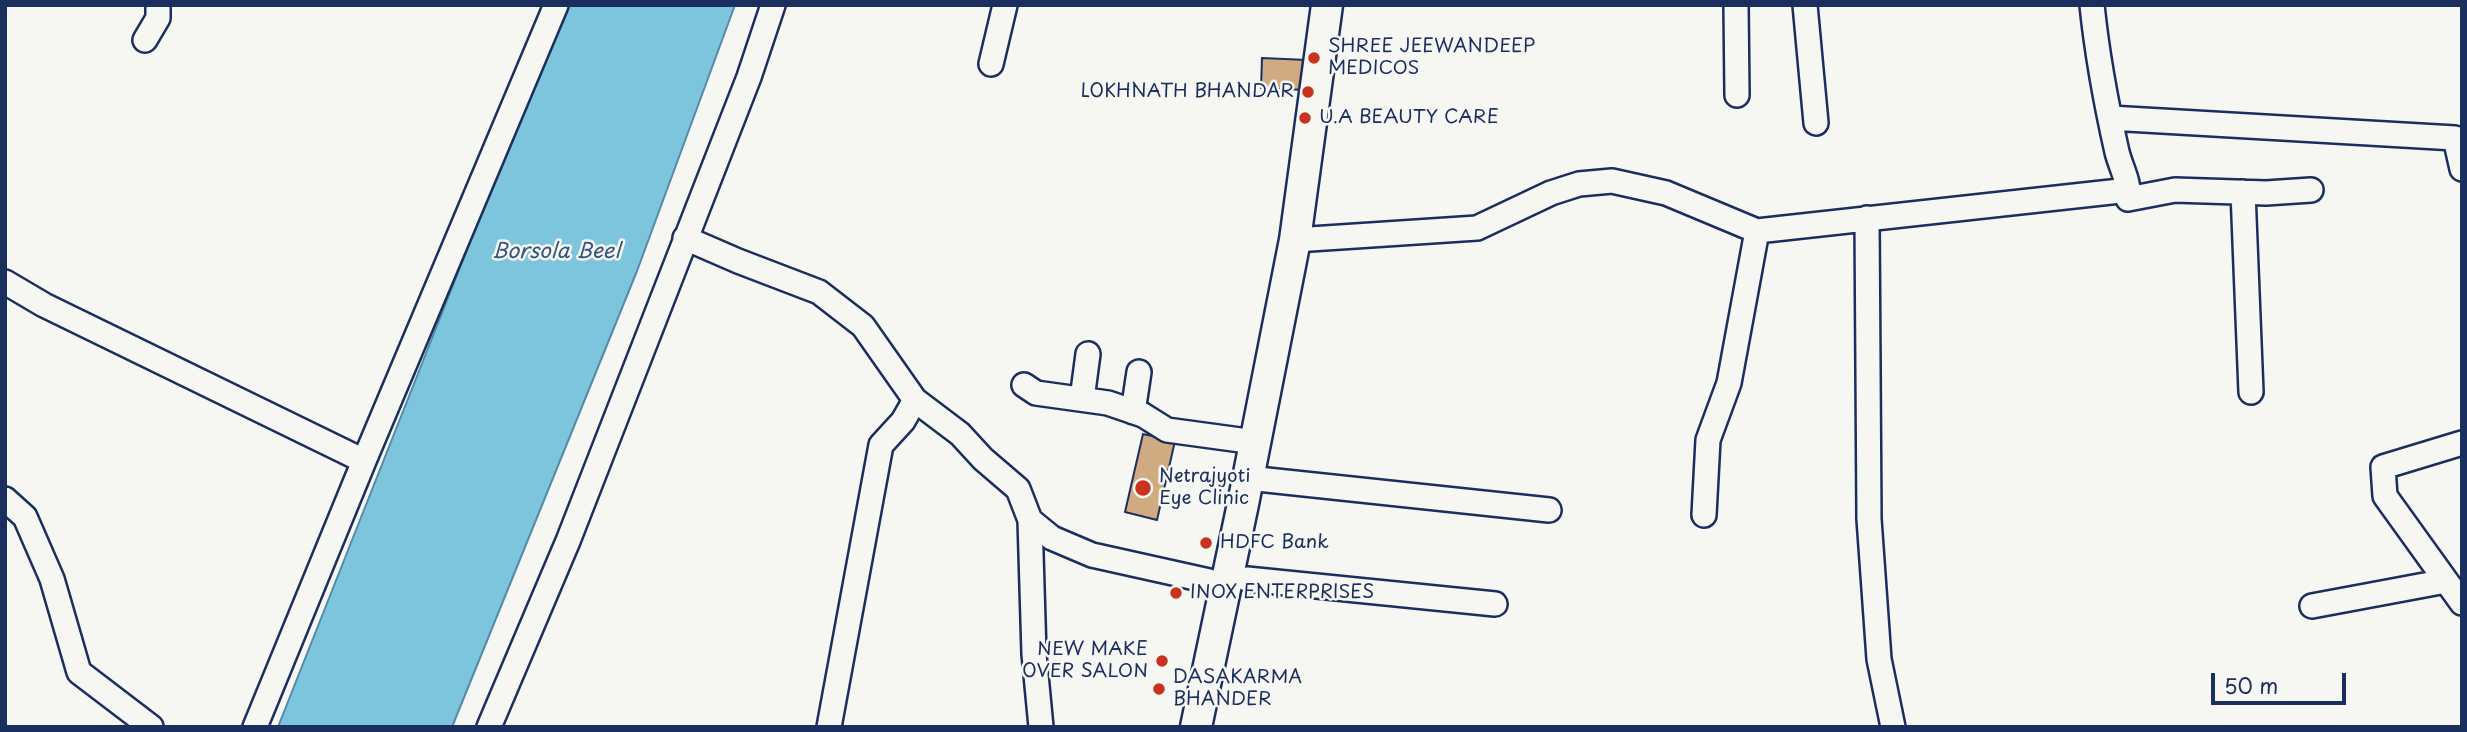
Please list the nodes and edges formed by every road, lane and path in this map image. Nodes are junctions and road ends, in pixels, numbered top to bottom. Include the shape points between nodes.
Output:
1 (158, 5) edge
2 (556, 5) edge
3 (774, 5) edge
4 (1005, 5) edge
5 (1326, 5) edge
6 (1736, 5) edge
7 (1805, 5) edge
8 (2092, 5) edge
9 (145, 40) dead end
10 (991, 64) dead end
11 (1737, 95) dead end
12 (2110, 118) junction
13 (1816, 123) dead end
14 (2462, 169) edge
15 (2129, 190) junction
16 (2311, 190) dead end
17 (2243, 192) junction
18 (1867, 218) junction
19 (1757, 230) junction
20 (685, 238) junction
21 (1295, 240) junction
22 (5, 282) edge
23 (1088, 354) dead end
24 (1139, 372) dead end
25 (1024, 385) dead end
26 (2251, 392) dead end
27 (1082, 399) junction
28 (915, 400) junction
29 (1133, 412) junction
30 (1255, 442) junction
31 (2462, 443) edge
32 (364, 461) junction
33 (1246, 491) junction
34 (5, 499) edge
35 (1549, 510) dead end
36 (1704, 515) dead end
37 (1030, 520) junction
38 (1240, 567) junction
39 (1209, 581) junction
40 (2446, 581) junction
41 (2462, 603) edge
42 (1495, 604) dead end
43 (2312, 606) dead end
44 (151, 727) edge
45 (255, 727) edge
46 (489, 727) edge
47 (829, 727) edge
48 (1041, 727) edge
49 (1176, 727) edge
50 (1196, 727) edge
51 (1216, 727) edge
52 (1893, 727) edge

1 - 9 street via 158,18
2 - 32 street
3 - 20 street
4 - 10 street
5 - 21 main road
6 - 11 street
7 - 13 street
8 - 12 street
12 - 14 street via 2455,138
12 - 15 street
15 - 17 street via 2128,199 2175,190
15 - 18 street
16 - 17 street
17 - 26 street
18 - 19 street
18 - 52 street via 1869,519 1879,659
19 - 21 street via 1666,193 1612,181 1579,184 1552,193 1477,228
19 - 36 street via 1732,369 1708,440
20 - 28 street via 818,292 863,326
20 - 46 street via 568,541
21 - 30 main road
22 - 32 street
23 - 27 street
24 - 29 street
25 - 27 street via 1036,393
27 - 29 street
28 - 37 street via 960,434 1018,489
28 - 47 street via 881,445
29 - 30 street via 1167,430
30 - 33 main road
31 - 40 street via 2383,467 2385,496
32 - 45 street
33 - 35 street
33 - 38 main road via 1252,523
33 - 39 main road via 1220,525
34 - 44 street via 25,517 52,579 79,672
37 - 39 street via 1052,538 1092,555
37 - 48 street
38 - 42 street
38 - 50 main road
38 - 51 main road
39 - 49 main road
40 - 41 street
40 - 43 street

